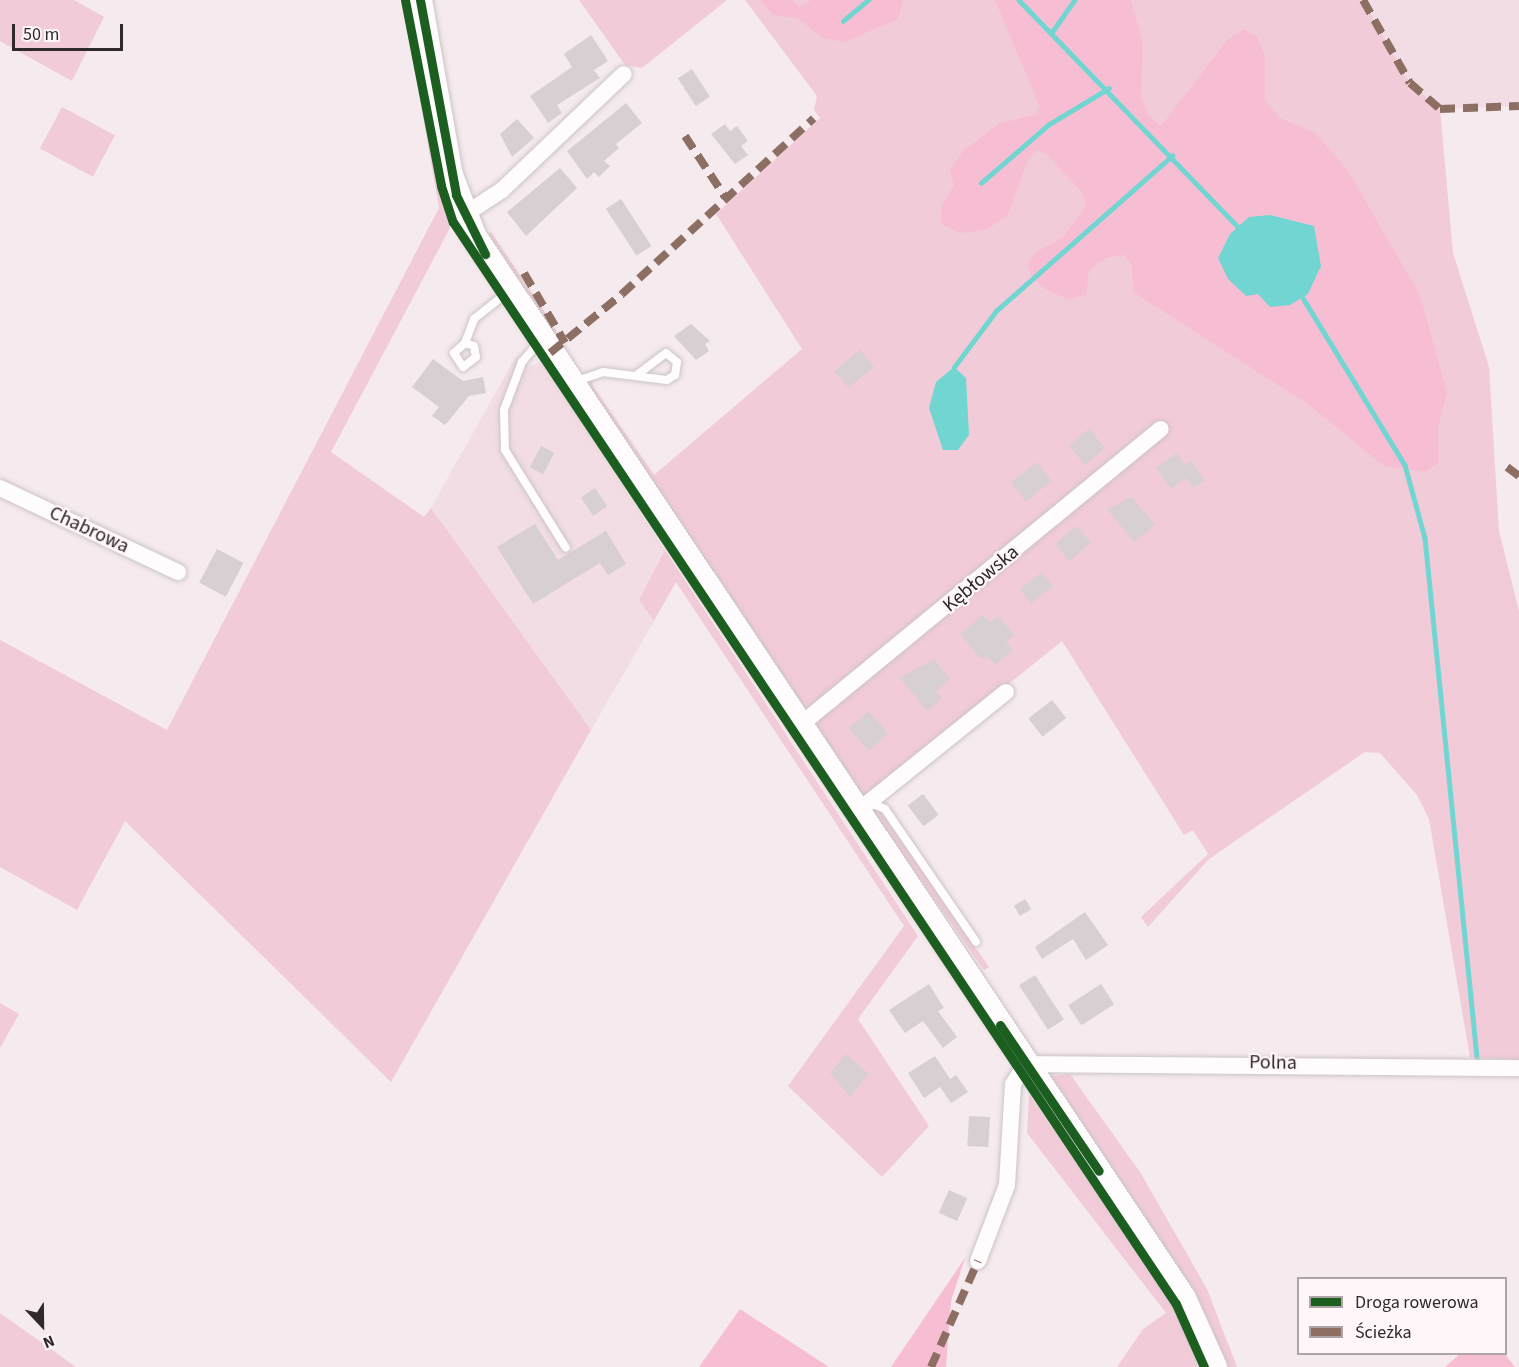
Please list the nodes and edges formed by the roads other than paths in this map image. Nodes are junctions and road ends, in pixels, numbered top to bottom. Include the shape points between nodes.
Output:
1 (420, 0) edge
2 (624, 74) dead end
3 (464, 215) junction
4 (509, 291) junction
5 (541, 340) junction
6 (465, 343) dead end
7 (638, 374) junction
8 (571, 384) junction
9 (1161, 429) dead end
10 (0, 488) edge
11 (566, 548) dead end
12 (178, 572) dead end
13 (1006, 692) dead end
14 (799, 726) junction
15 (861, 805) junction
16 (976, 942) dead end
17 (1026, 1064) junction
18 (1519, 1068) edge
19 (978, 1261) dead end
20 (1215, 1367) edge

1 - 3 street via 451,175
2 - 3 street via 502,190
3 - 4 street
4 - 5 street
4 - 6 lane via 474,319
5 - 8 street
5 - 11 lane via 522,362 504,410 505,450
7 - 7 lane via 667,380 675,375 677,362 666,353
7 - 8 lane via 591,373
8 - 14 street
9 - 14 street, Kębłowska
10 - 12 street, Chabrowa
13 - 15 street
14 - 15 street
15 - 16 lane via 885,809
15 - 17 street
17 - 18 street, Polna
17 - 19 street via 1013,1084 1007,1185
17 - 20 street via 1184,1298

